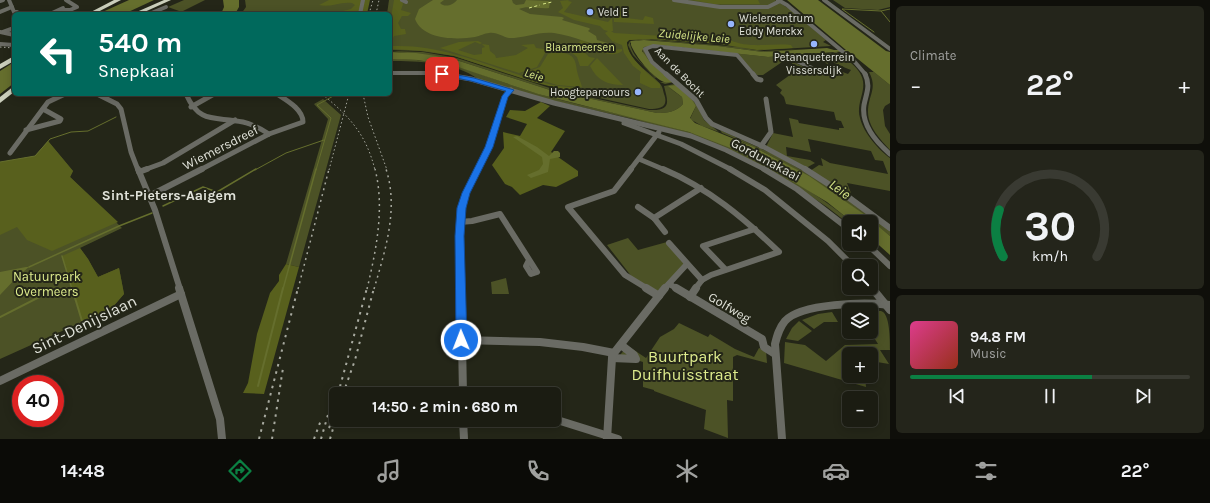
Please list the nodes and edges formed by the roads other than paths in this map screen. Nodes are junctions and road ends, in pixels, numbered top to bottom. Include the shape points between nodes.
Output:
1 (3, 0) edge
2 (9, 0) edge
3 (66, 0) edge
4 (118, 0) edge
5 (168, 0) edge
6 (363, 0) edge
7 (674, 0) edge
8 (779, 0) edge
9 (824, 0) edge
10 (0, 1) edge
11 (12, 7) junction
12 (166, 7) dead end
13 (0, 12) edge
14 (14, 12) edge
15 (55, 12) edge
16 (94, 12) edge
17 (140, 12) edge
18 (154, 12) edge
19 (360, 12) edge
20 (12, 29) edge
21 (1, 32) edge
22 (12, 35) edge
23 (0, 44) edge
24 (12, 45) edge
25 (890, 49) edge
26 (12, 58) edge
27 (794, 60) dead end
28 (0, 66) edge
29 (392, 73) edge
30 (826, 74) dead end
31 (761, 80) dead end
32 (12, 90) edge
33 (511, 90) junction
34 (61, 96) edge
35 (101, 96) edge
36 (187, 96) edge
37 (210, 96) edge
38 (280, 96) edge
39 (766, 99) dead end
40 (0, 101) edge
41 (191, 106) junction
42 (43, 109) junction
43 (604, 115) junction
44 (235, 120) junction
45 (662, 128) junction
46 (26, 130) junction
47 (269, 134) junction
48 (657, 134) junction
49 (761, 146) junction
50 (10, 153) dead end
51 (890, 154) edge
52 (639, 159) junction
53 (139, 172) junction
54 (701, 188) junction
55 (149, 196) junction
56 (638, 207) dead end
57 (654, 218) junction
58 (460, 222) junction
59 (842, 223) edge
60 (890, 228) edge
61 (755, 229) junction
62 (665, 232) dead end
63 (669, 243) dead end
64 (874, 251) edge
65 (845, 259) edge
66 (529, 260) dead end
67 (687, 264) junction
68 (890, 266) edge
69 (725, 269) junction
70 (702, 280) junction
71 (669, 284) junction
72 (181, 294) junction
73 (878, 294) edge
74 (659, 296) junction
75 (690, 297) junction
76 (889, 305) edge
77 (461, 340) junction
78 (621, 345) junction
79 (775, 354) junction
80 (613, 356) junction
81 (0, 381) edge
82 (463, 387) edge
83 (561, 421) edge
84 (463, 427) edge
85 (608, 437) edge
86 (222, 439) edge
87 (464, 439) edge
88 (618, 439) edge
89 (782, 439) edge

1 - 10 street
2 - 11 street
3 - 15 street via 73,4
4 - 16 highway
5 - 17 highway
6 - 19 street
7 - 8 street via 720,7 765,7
8 - 51 street via 858,65 869,87 864,110 865,121
9 - 25 street
11 - 13 street
11 - 14 street
12 - 18 street
20 - 21 street
21 - 22 street
23 - 24 street
26 - 28 highway
27 - 30 street
29 - 33 street, Gordunakaai via 452,75
31 - 49 street, Aan de Bocht via 757,79 737,55 670,47 653,46 645,49 653,62 693,97 708,122
32 - 40 highway
33 - 43 street, Gordunakaai
33 - 58 street via 505,96 486,153 466,193
34 - 42 street via 48,102
35 - 53 street via 117,104 120,109
36 - 41 street
37 - 41 street
38 - 47 street, Wiemersdreef via 296,108 303,122
39 - 49 street via 771,132
41 - 44 street via 207,118
42 - 46 street
42 - 46 street via 60,121
43 - 45 street, Gordunakaai
43 - 48 street, Gordunakaai
44 - 47 street via 255,126
44 - 53 street via 163,163
45 - 48 street
45 - 59 street, Gordunakaai via 726,150 766,170 797,189
46 - 50 street
47 - 55 street, Wiemersdreef
48 - 52 street
48 - 65 street, Gordunakaai via 752,182 828,241
49 - 60 street via 832,186
52 - 54 street
52 - 74 street via 614,191 568,207 625,275
53 - 55 street
54 - 57 street
54 - 61 street via 726,204
55 - 72 street
56 - 57 street
57 - 62 street
58 - 66 street via 500,214
58 - 77 street
61 - 69 street via 703,246
61 - 69 street via 779,252
63 - 67 street
64 - 68 street
67 - 70 street
67 - 71 street
69 - 70 street
70 - 75 street
71 - 74 street
71 - 75 street, Golfweg
72 - 81 street, Sint-Denijslaan
72 - 86 street via 220,419
73 - 76 street
74 - 78 street
75 - 79 street, Golfweg via 762,339 764,347
76 - 79 street via 820,306 800,310 788,318 779,329
77 - 80 street via 540,342 584,347
77 - 82 street
78 - 80 street
78 - 80 street via 636,359
79 - 89 street
80 - 85 street
83 - 85 street
84 - 87 street
85 - 88 street

